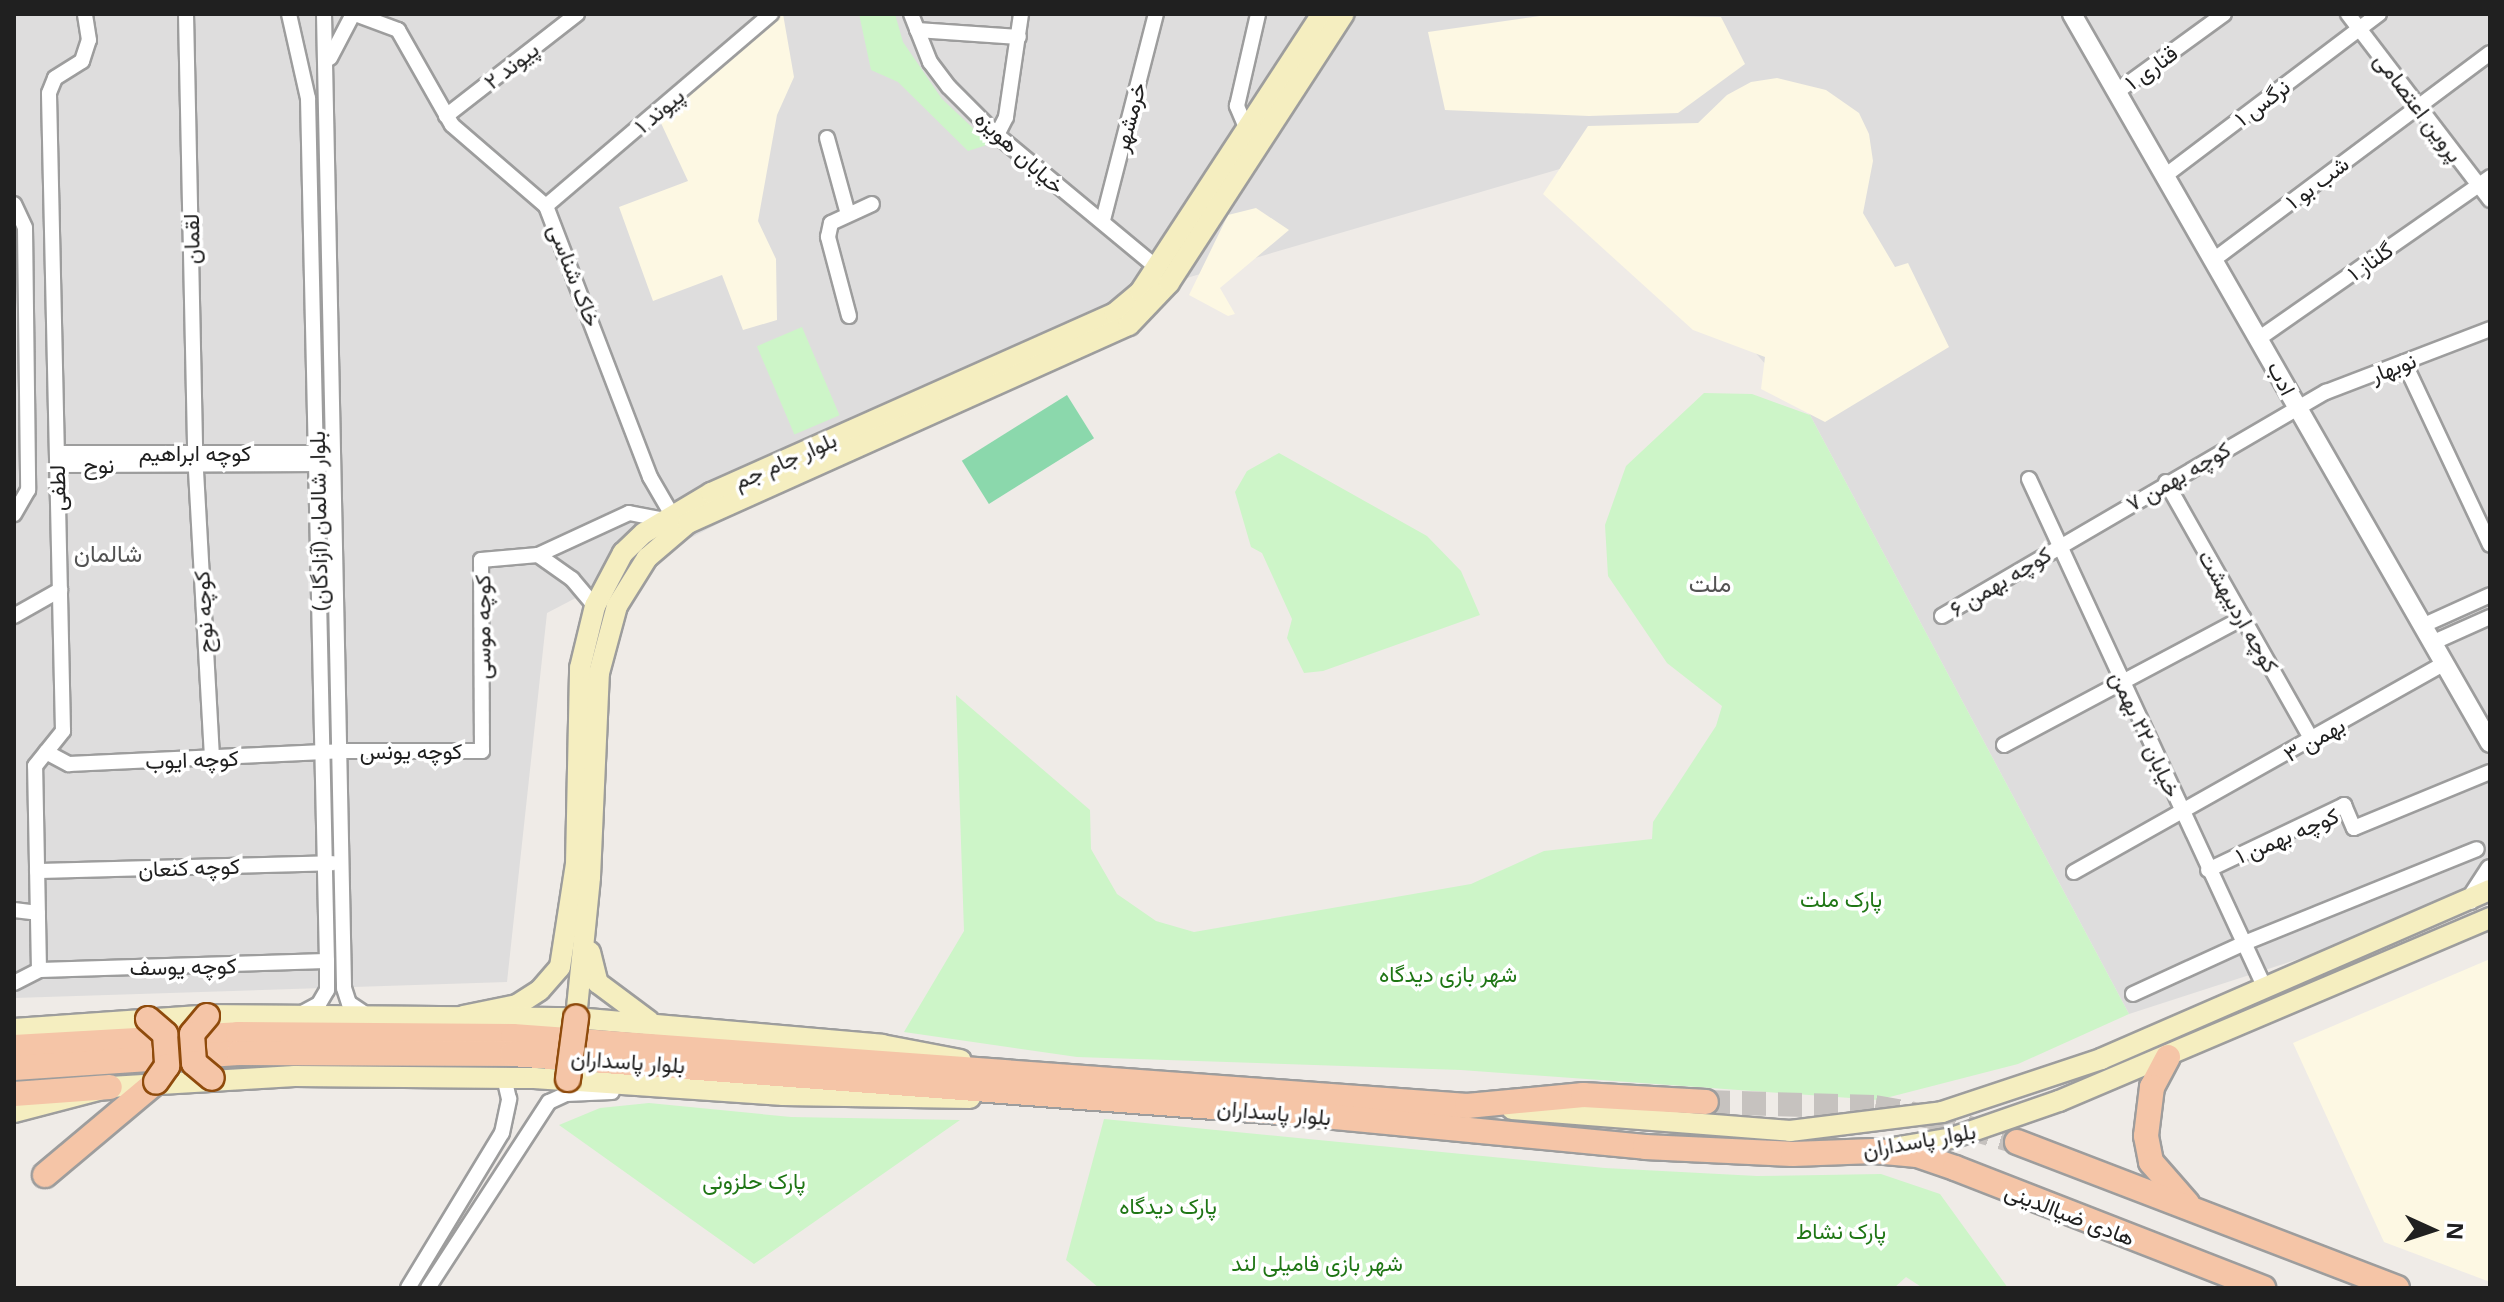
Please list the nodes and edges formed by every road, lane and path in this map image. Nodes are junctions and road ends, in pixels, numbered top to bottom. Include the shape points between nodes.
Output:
1 (85, 14) edge
2 (186, 14) edge
3 (289, 14) edge
4 (324, 14) edge
5 (354, 14) edge
6 (577, 14) edge
7 (771, 14) edge
8 (911, 14) edge
9 (1021, 14) edge
10 (1156, 14) edge
11 (1258, 14) edge
12 (1322, 14) edge
13 (1344, 14) edge
14 (2072, 14) edge
15 (2224, 14) edge
16 (2348, 14) edge
17 (2379, 14) edge
18 (391, 18) edge
19 (2359, 29) junction
20 (917, 30) junction
21 (1019, 37) junction
22 (2490, 53) edge
23 (327, 70) junction
24 (2118, 91) junction
25 (2418, 106) junction
26 (446, 116) junction
27 (1245, 125) junction
28 (997, 135) junction
29 (827, 138) dead end
30 (2166, 175) junction
31 (2485, 181) edge
32 (2490, 200) edge
33 (14, 204) edge
34 (872, 204) dead end
35 (546, 206) junction
36 (848, 214) junction
37 (1103, 220) junction
38 (2216, 258) junction
39 (1156, 267) junction
40 (312, 275) junction
41 (330, 275) junction
42 (849, 316) dead end
43 (2490, 329) edge
44 (2261, 337) junction
45 (2404, 362) junction
46 (2298, 410) junction
47 (57, 459) junction
48 (196, 459) junction
49 (316, 459) junction
50 (334, 459) junction
51 (2029, 479) dead end
52 (2166, 482) junction
53 (14, 514) edge
54 (668, 517) junction
55 (2059, 545) junction
56 (2490, 545) edge
57 (538, 555) junction
58 (60, 590) junction
59 (2490, 595) edge
60 (595, 606) junction
61 (14, 616) edge
62 (1942, 616) dead end
63 (2490, 617) edge
64 (2243, 618) junction
65 (2424, 625) junction
66 (2434, 642) junction
67 (2445, 663) junction
68 (2122, 682) junction
69 (587, 707) junction
70 (2312, 740) junction
71 (2490, 743) edge
72 (2004, 745) dead end
73 (340, 751) junction
74 (482, 751) joint
75 (46, 752) junction
76 (322, 752) junction
77 (212, 759) junction
78 (2490, 772) edge
79 (2183, 815) junction
80 (2477, 849) dead end
81 (325, 863) junction
82 (341, 863) junction
83 (2490, 869) edge
84 (2208, 870) junction
85 (37, 871) junction
86 (2074, 872) dead end
87 (2490, 890) edge
88 (2470, 900) junction
89 (14, 910) edge
90 (38, 913) junction
91 (2490, 918) edge
92 (586, 926) junction
93 (2242, 944) junction
94 (327, 961) junction
95 (39, 970) junction
96 (14, 983) edge
97 (2265, 988) junction
98 (2133, 994) dead end
99 (298, 1015) junction
100 (207, 1016) junction
101 (368, 1016) junction
102 (463, 1016) junction
103 (576, 1018) junction
104 (148, 1019) junction
105 (656, 1025) junction
106 (14, 1029) edge
107 (14, 1047) edge
108 (2168, 1057) junction
109 (14, 1068) edge
110 (504, 1077) junction
111 (212, 1078) junction
112 (568, 1079) junction
113 (156, 1082) junction
114 (657, 1084) junction
115 (110, 1087) junction
116 (1050, 1087) junction
117 (14, 1094) edge
118 (1706, 1102) tunnel mouth
119 (1467, 1106) junction
120 (14, 1112) edge
121 (2017, 1142) tunnel mouth
122 (1874, 1151) junction
123 (45, 1175) dead end
124 (467, 1192) junction
125 (483, 1201) junction
126 (2195, 1210) junction
127 (2343, 1277) edge
128 (408, 1288) edge
129 (428, 1288) edge
130 (2263, 1288) edge
131 (2397, 1288) edge

1 - 47 street, لطفی via 89,40 82,61 55,78 49,93
2 - 48 street, لقمان
3 - 40 street, بلوار شالمان (آزادگان) via 308,98
4 - 23 street, بلوار شالمان (آزادگان)
5 - 18 street, خاک شناسی
5 - 23 street via 333,43
6 - 26 street, پیوند ۲
7 - 35 street, پیوند ۱
8 - 20 street, خیابان هویزه
9 - 21 street
10 - 37 street, خرمشهر
11 - 27 street via 1237,106
12 - 27 main road, بلوار جام جم
13 - 69 main road, بلوار جام جم via 1151,308 1097,342 688,523 647,558 617,606
14 - 24 street, ادب
15 - 24 street, قناری ۱
16 - 19 street, پروین اعتصامی
17 - 19 street, نرگس ۱
18 - 26 street, خاک شناسی
19 - 25 street, پروین اعتصامی
19 - 30 street, نرگس ۱
20 - 21 street
20 - 28 street, خیابان هویزه via 930,62 949,87
21 - 28 street via 1006,117
22 - 25 street, شب بو ۱
23 - 41 street, بلوار شالمان (آزادگان)
24 - 30 street, ادب
25 - 31 street, پروین اعتصامی
25 - 38 street, شب بو ۱
26 - 35 street, خاک شناسی
27 - 39 main road, بلوار جام جم
28 - 37 street, خیابان هویزه
29 - 36 street
30 - 38 street, ادب
31 - 32 street, پروین اعتصامی
31 - 44 street, گلناز ۱
33 - 53 street via 25,228 28,490
34 - 36 street
35 - 54 street, خاک شناسی
36 - 42 street via 831,223 828,237
37 - 39 street, خیابان هویزه
38 - 44 street, ادب
39 - 54 main road, بلوار جام جم via 1140,292 1115,313 785,458
40 - 41 street
40 - 49 street, بلوار شالمان (آزادگان)
41 - 50 street, بلوار شالمان (آزادگان)
43 - 45 street, نوبهار
44 - 46 street, ادب
45 - 46 street, نوبهار via 2326,392
45 - 56 street
46 - 52 street, کوچه بهمن ۷
46 - 65 street, ادب
47 - 48 street, کوچه ابراهیم
47 - 58 street, لطفی
48 - 49 street, کوچه ابراهیم
48 - 77 street, کوچه نوح
49 - 50 street
49 - 76 street, بلوار شالمان (آزادگان)
50 - 73 street, بلوار شالمان (آزادگان)
51 - 55 street, خیابان ۲۲ بهمن
52 - 55 street, کوچه بهمن ۷
52 - 64 street, کوچه اردیبهشت
54 - 57 street via 629,513
54 - 60 main road, بلوار جام جم via 623,553
55 - 62 street, کوچه بهمن ۶
55 - 68 street, خیابان ۲۲ بهمن
57 - 60 street via 572,579
57 - 74 street, کوچه موسی via 481,560
58 - 61 street
58 - 75 street, لطفی via 63,731
59 - 65 street
60 - 69 main road, بلوار جام جم via 580,668
63 - 66 street
64 - 68 street
64 - 70 street, کوچه اردیبهشت
65 - 66 street, ادب
66 - 67 street, ادب
67 - 70 street, بهمن ۳
67 - 71 street, ادب
68 - 72 street
68 - 79 street, خیابان ۲۲ بهمن
69 - 92 main road, بلوار جام جم
69 - 102 main road, بلوار جام جم via 576,864 560,967 517,1005
70 - 79 street, بهمن ۳
73 - 74 street, کوچه یونس
73 - 76 street, کوچه ایوب
73 - 82 street, بلوار شالمان (آزادگان)
75 - 77 street, کوچه ایوب via 69,764
75 - 85 street, لطفی via 35,766
76 - 77 street, کوچه ایوب
76 - 81 street, بلوار شالمان (آزادگان)
78 - 84 street, کوچه بهمن ۱ via 2354,828 2344,805
79 - 84 street, خیابان ۲۲ بهمن
79 - 86 street, بهمن ۳
80 - 93 street
81 - 82 street, کوچه کنعان
81 - 85 street, کوچه کنعان
81 - 94 street, بلوار شالمان (آزادگان)
82 - 101 street, بلوار شالمان (آزادگان) via 344,988 349,1003
83 - 88 street
84 - 93 street, خیابان ۲۲ بهمن
85 - 90 street, لطفی
87 - 88 main road, بلوار پاسداران
88 - 97 main road, بلوار پاسداران
89 - 90 street
90 - 95 street, لطفی
91 - 108 main road, بلوار پاسداران
92 - 103 main road, بلوار جام جم
92 - 105 main road via 598,983
93 - 97 street, خیابان ۲۲ بهمن
93 - 98 street
94 - 95 street, کوچه یوسف
94 - 99 street, بلوار شالمان (آزادگان) via 327,990 319,1004
95 - 96 street
97 - 119 main road, بلوار پاسداران via 2047,1079 1942,1112 1888,1122 1790,1131
99 - 100 main road
99 - 101 main road
100 - 104 main road
100 - 111 main road, bridge via 192,1034 194,1063
101 - 102 main road
102 - 103 main road
103 - 105 main road
103 - 112 main road, bridge
104 - 106 main road
104 - 113 main road, bridge via 165,1034 167,1066
105 - 116 main road via 882,1045
107 - 116 main road, بلوار پاسداران via 238,1034 513,1036
108 - 122 main road, بلوار پاسداران via 1952,1138
108 - 126 main road via 2152,1087 2146,1136 2151,1162
109 - 116 main road, بلوار پاسداران via 239,1053 512,1054
110 - 111 main road
110 - 112 main road
110 - 124 street via 509,1099 502,1133
111 - 113 main road
112 - 114 main road
113 - 115 main road
113 - 123 main road
114 - 116 main road via 879,1100
114 - 125 street via 566,1094 549,1102
115 - 117 main road
115 - 120 main road
116 - 119 main road, بلوار پاسداران
116 - 122 main road, بلوار پاسداران via 1691,1150
118 - 119 main road via 1583,1095
121 - 126 main road
122 - 130 main road, هادی ضیاالدینی via 1917,1155 1955,1168
124 - 125 street
124 - 128 street
125 - 129 street
126 - 127 main road
127 - 131 main road

